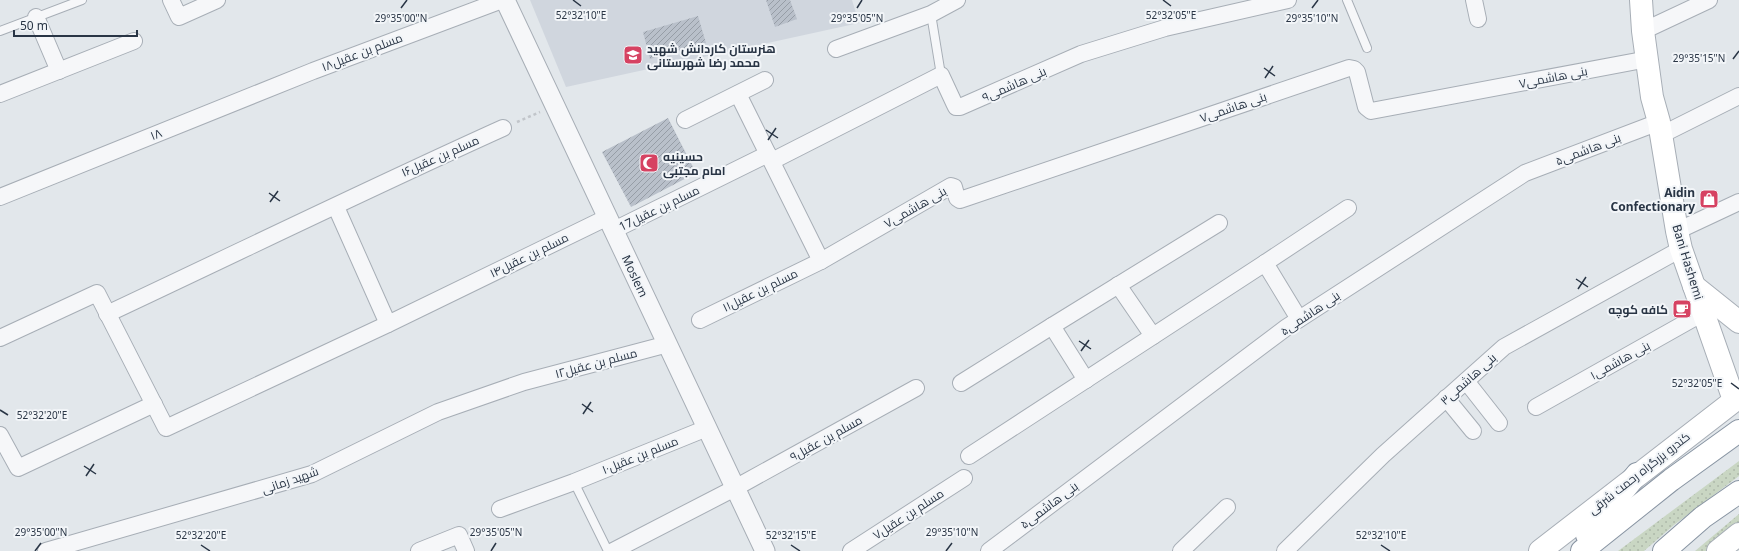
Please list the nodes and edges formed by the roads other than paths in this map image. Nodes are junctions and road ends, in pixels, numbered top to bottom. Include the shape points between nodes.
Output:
1 (82, 0) edge
2 (172, 0) edge
3 (217, 0) edge
4 (502, 0) edge
5 (505, 0) edge
6 (957, 0) edge
7 (1288, 0) edge
8 (1347, 0) edge
9 (1474, 0) edge
10 (1641, 0) edge
11 (1709, 0) edge
12 (931, 14) junction
13 (36, 17) junction
14 (1478, 19) dead end
15 (0, 31) edge
16 (1643, 31) junction
17 (134, 41) dead end
18 (1367, 48) dead end
19 (836, 49) dead end
20 (1648, 59) junction
21 (59, 71) junction
22 (313, 71) joint
23 (941, 75) junction
24 (765, 80) dead end
25 (0, 94) edge
26 (738, 94) junction
27 (1739, 96) edge
28 (685, 120) dead end
29 (503, 128) road end
30 (1660, 129) junction
31 (770, 157) junction
32 (0, 197) edge
33 (1739, 202) edge
34 (336, 207) junction
35 (1348, 208) dead end
36 (611, 223) junction
37 (1219, 223) dead end
38 (1679, 240) junction
39 (821, 261) junction
40 (1265, 263) junction
41 (1118, 285) junction
42 (1694, 286) junction
43 (1703, 313) junction
44 (107, 314) junction
45 (1299, 319) junction
46 (700, 320) dead end
47 (1739, 322) edge
48 (388, 324) junction
49 (1052, 326) junction
50 (1153, 336) junction
51 (0, 338) edge
52 (668, 344) junction
53 (1086, 380) junction
54 (1466, 381) junction
55 (524, 382) joint
56 (961, 383) dead end
57 (916, 388) dead end
58 (1446, 398) junction
59 (1736, 399) edge
60 (154, 404) junction
61 (1536, 406) dead end
62 (1499, 423) dead end
63 (707, 428) junction
64 (1473, 431) dead end
65 (1739, 431) edge
66 (0, 435) edge
67 (970, 456) dead end
68 (1637, 474) junction
69 (964, 478) dead end
70 (574, 482) junction
71 (735, 488) junction
72 (1739, 492) edge
73 (1227, 507) dead end
74 (500, 509) dead end
75 (1739, 534) edge
76 (46, 551) edge
77 (419, 551) edge
78 (466, 551) edge
79 (608, 551) edge
80 (613, 551) edge
81 (765, 551) edge
82 (851, 551) edge
83 (989, 551) edge
84 (1182, 551) edge
85 (1285, 551) edge
86 (1540, 551) edge
87 (1574, 551) edge
88 (1582, 551) edge
89 (1664, 551) edge
90 (1718, 551) edge

1 - 13 lane
2 - 3 street via 179,17
4 - 22 street, مسلم بن عقیل۱۸
5 - 36 street, Moslem
6 - 12 street
7 - 23 street, بنی هاشمی۹ via 1165,28 1081,54 960,108 954,103
8 - 18 lane
9 - 14 street
10 - 16 main road, Bani Hashemi
11 - 16 street
12 - 19 street
12 - 23 lane
13 - 15 lane
13 - 21 street
16 - 20 main road, Bani Hashemi
17 - 21 street
20 - 30 main road, Bani Hashemi via 1652,97
20 - 39 street, بنی هاشمی۷ via 1371,111 1366,107 1357,72 1349,68 960,200 951,186
21 - 25 street
22 - 32 street, ۱۸
23 - 31 street
24 - 26 street
26 - 28 street
26 - 31 street
27 - 30 street, بنی هاشمی۵
29 - 34 street, مسلم بن عقیل۱۶ via 377,185
30 - 38 main road, Bani Hashemi
30 - 45 street, بنی هاشمی۵ via 1525,173
31 - 36 street, مسلم بن عقیل17
31 - 39 street
33 - 38 street, بنی هاشمی۳
34 - 44 street, مسلم بن عقیل۱۶
34 - 48 street
35 - 40 street
36 - 48 street, مسلم بن عقیل۱۴ via 451,293
36 - 52 street, Moslem
37 - 41 street
38 - 42 main road, Bani Hashemi
38 - 54 street, بنی هاشمی۳ via 1504,346
39 - 46 street, مسلم بن عقیل۱۱
40 - 45 street
40 - 50 street
41 - 49 street
41 - 50 street
42 - 43 main road, Bani Hashemi
42 - 47 main road
43 - 59 main road, Bani Hashemi
43 - 61 street, بنی هاشمی۱
44 - 51 street via 97,293
44 - 60 street
45 - 83 street, بنی هاشمی۵
48 - 60 street, مسلم بن عقیل۱۴ via 166,428
49 - 53 street
49 - 56 street
50 - 53 street
52 - 55 street, مسلم بن عقیل۱۲
52 - 63 street, Moslem
53 - 67 street
54 - 58 street, بنی هاشمی۳
54 - 62 street
55 - 76 street, شهید زمانی via 438,412 312,474
57 - 71 street, مسلم بن عقیل۹
58 - 64 street
58 - 85 street, بنی هاشمی۳ via 1383,455
59 - 68 main road, کندرو بزرگراه رحمت شرقی
60 - 66 street via 18,468
63 - 70 street, مسلم بن عقیل۱۰
63 - 71 street, Moslem
65 - 88 main road via 1671,480
68 - 86 main road, کندرو بزرگراه رحمت شرقی
68 - 87 main road
69 - 82 street, مسلم بن عقیل۷
70 - 74 street, مسلم بن عقیل۱۰
70 - 79 lane
71 - 80 street, مسلم بن عقیل۹
71 - 81 street, Moslem
72 - 89 main road via 1703,517
73 - 84 street
75 - 90 main road
77 - 78 street via 459,535

